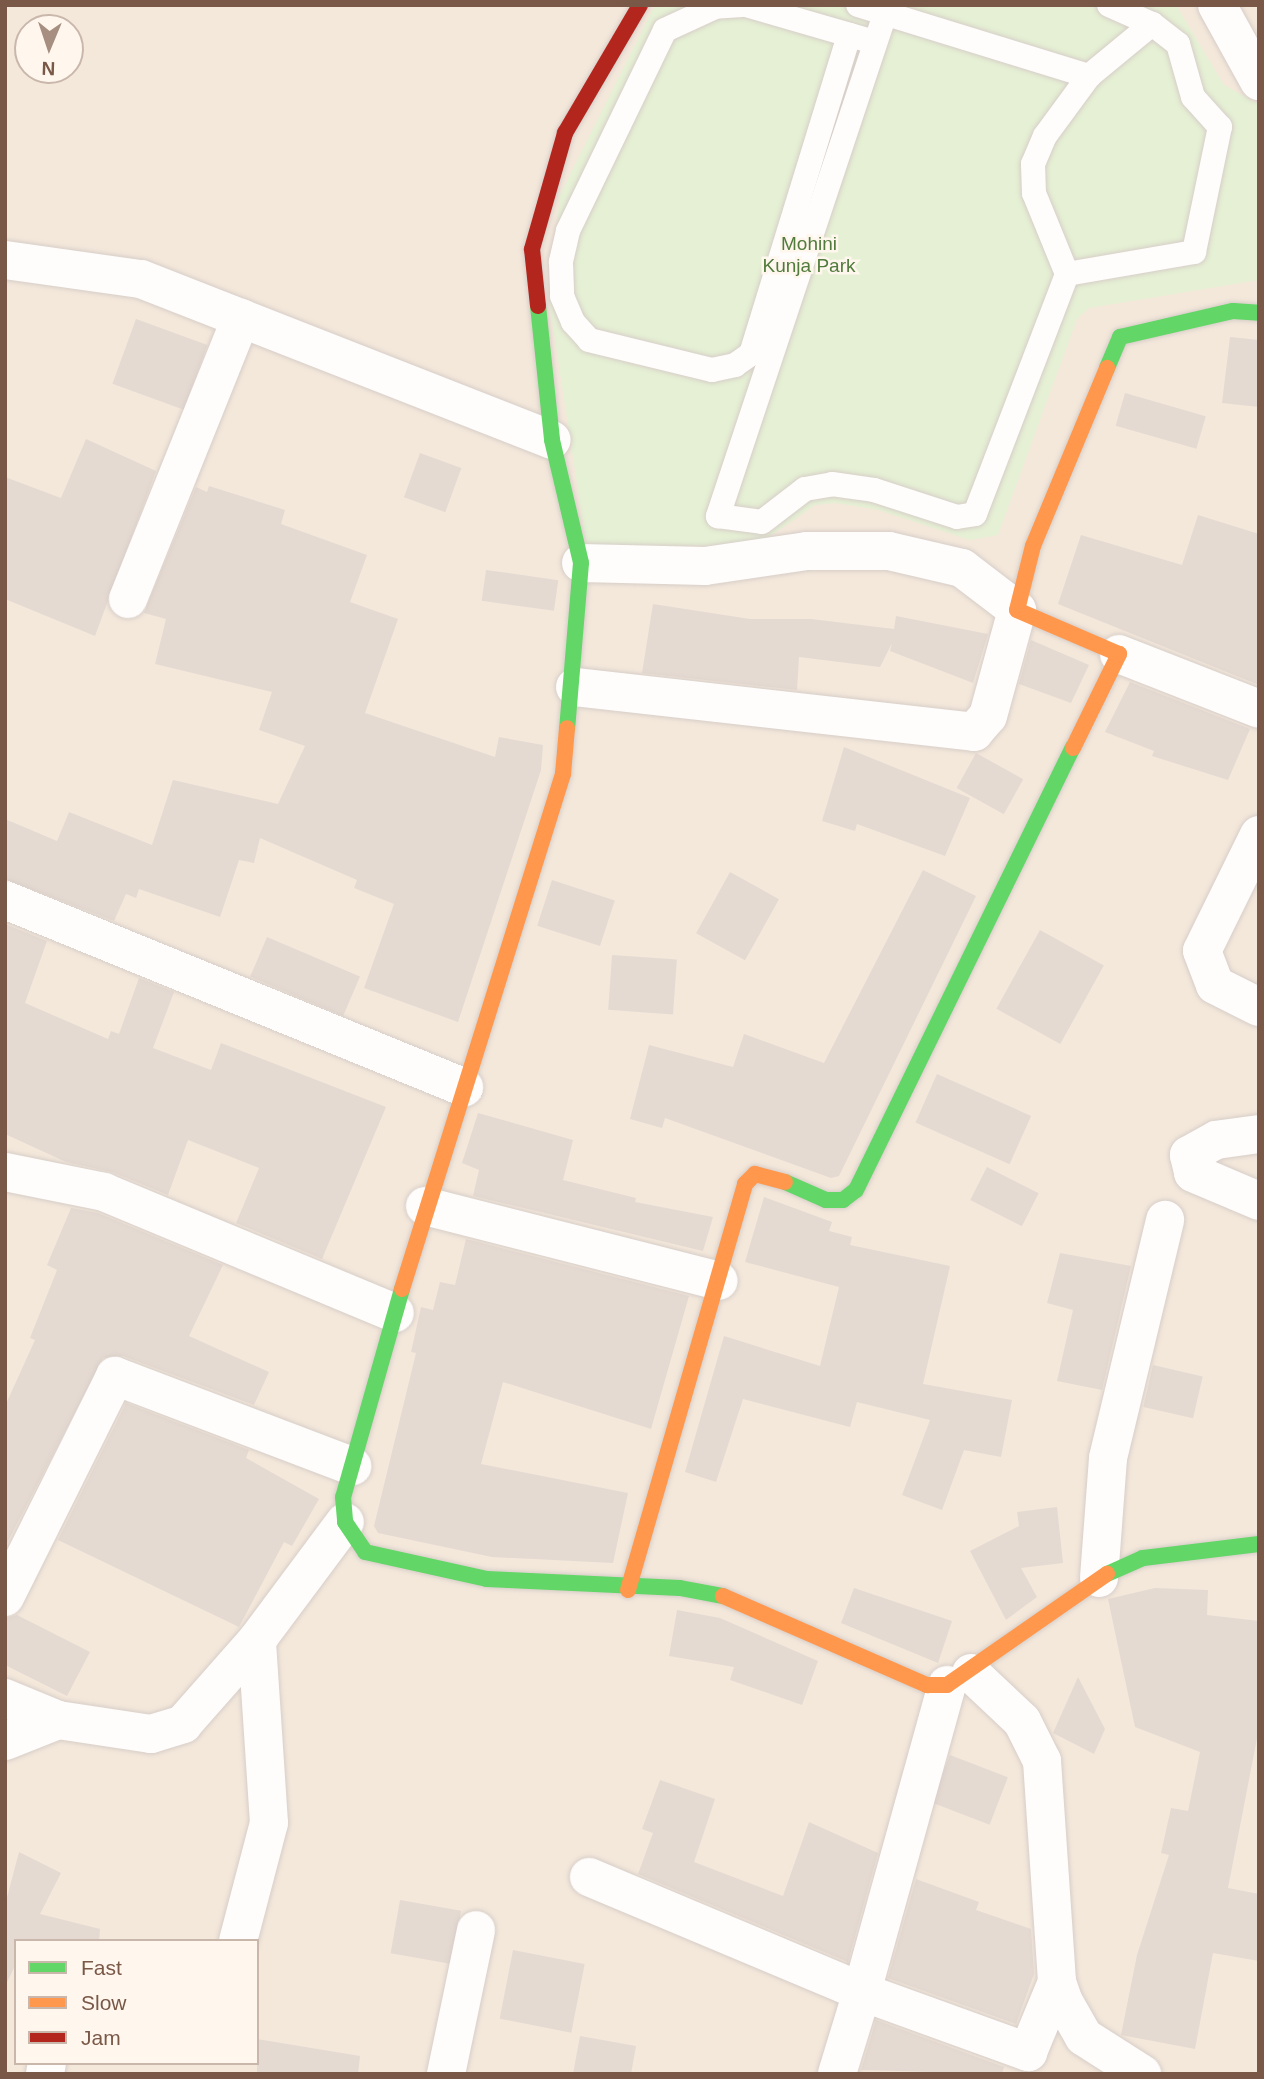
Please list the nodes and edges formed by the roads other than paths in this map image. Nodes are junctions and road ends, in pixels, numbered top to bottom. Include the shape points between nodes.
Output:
1 (640, 5) edge
2 (744, 5) edge
3 (858, 5) edge
4 (1109, 5) edge
5 (1217, 5) edge
6 (887, 9) edge
7 (1152, 24) junction
8 (849, 35) junction
9 (875, 42) junction
10 (1089, 76) junction
11 (1259, 80) edge
12 (5, 260) edge
13 (1067, 274) junction
14 (1259, 313) edge
15 (241, 318) junction
16 (552, 440) junction
17 (581, 563) junction
18 (128, 599) dead end
19 (1017, 610) junction
20 (1119, 654) junction
21 (575, 687) junction
22 (1259, 709) edge
23 (1259, 835) edge
24 (5, 900) edge
25 (1259, 1007) edge
26 (464, 1087) junction
27 (1259, 1134) edge
28 (5, 1172) edge
29 (1259, 1201) edge
30 (425, 1206) junction
31 (1165, 1220) dead end
32 (719, 1281) junction
33 (395, 1313) junction
34 (352, 1466) junction
35 (345, 1522) junction
36 (1259, 1544) edge
37 (1099, 1578) junction
38 (628, 1590) junction
39 (5, 1597) edge
40 (257, 1640) junction
41 (959, 1679) junction
42 (5, 1698) edge
43 (58, 1720) junction
44 (5, 1741) edge
45 (589, 1877) dead end
46 (476, 1930) dead end
47 (239, 1939) edge
48 (1056, 1982) junction
49 (862, 1992) junction
50 (1025, 2063) edge
51 (446, 2074) edge
52 (837, 2074) edge
53 (1142, 2074) edge

1 - 16 street via 565,133 533,248
2 - 8 lane
2 - 8 lane via 715,7 665,30 568,231 561,262 562,296 573,322 589,340 712,370 735,365 751,354
3 - 6 lane
4 - 7 lane
5 - 11 street
6 - 9 lane
6 - 10 lane
7 - 10 lane
7 - 13 lane via 1178,44 1193,97 1220,127 1198,246 1188,256
8 - 9 lane
9 - 13 lane via 718,516 762,522 805,489 832,484 874,490 957,517 975,513
10 - 13 lane via 1045,136 1033,164 1038,206
12 - 15 street via 141,279
14 - 19 street via 1233,311 1120,337 1033,546
15 - 16 street
15 - 18 street
16 - 17 street
17 - 19 street via 705,566 807,551 889,551 962,568
17 - 21 street
19 - 20 street
19 - 21 street via 988,716 974,732
20 - 22 street
20 - 32 street via 856,1190 843,1200 826,1200 755,1174 745,1184
21 - 26 street via 563,774 545,843
23 - 25 street via 1202,951 1215,985
24 - 26 street
26 - 30 street
27 - 29 street via 1216,1140 1189,1155 1193,1172
28 - 33 street via 104,1192
30 - 32 street
30 - 33 street
31 - 37 street via 1108,1458
32 - 38 street
33 - 34 street
34 - 35 street via 343,1497
34 - 39 street via 115,1376
35 - 38 street via 365,1552 487,1579
35 - 40 street
36 - 37 street via 1143,1558
37 - 41 street
38 - 41 street via 680,1588 727,1597 907,1679
40 - 43 street via 183,1724 151,1734
40 - 47 street via 269,1823
41 - 48 street via 1022,1721 1042,1761
41 - 49 street
42 - 43 street
43 - 44 street
45 - 49 street
46 - 51 street
48 - 50 street
48 - 53 street via 1084,2037
49 - 50 street
49 - 52 street

